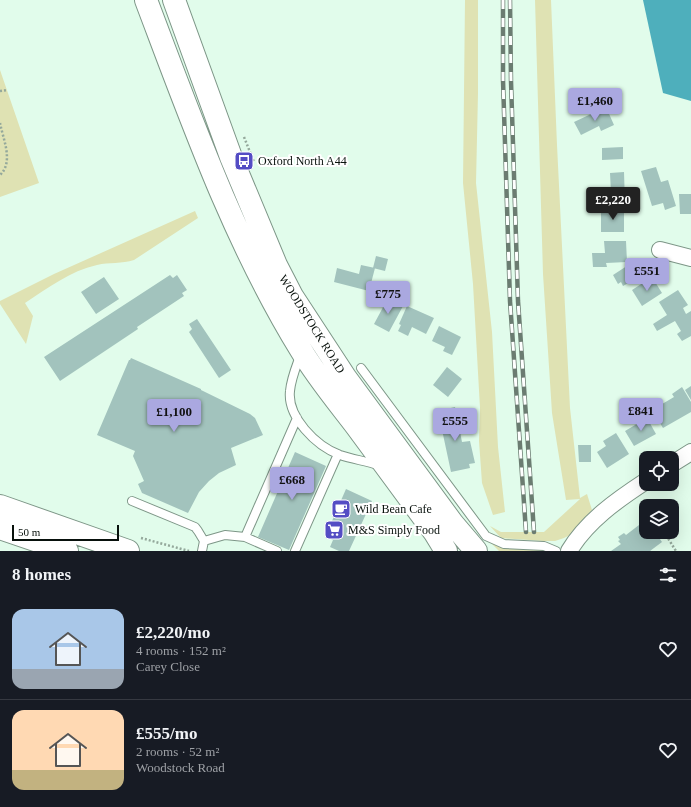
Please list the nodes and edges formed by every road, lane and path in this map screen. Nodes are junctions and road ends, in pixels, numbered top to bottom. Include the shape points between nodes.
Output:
1 (174, 0) edge
2 (141, 2) edge
3 (166, 76) dead end
4 (7, 90) dead end
5 (0, 91) edge
6 (0, 123) edge
7 (244, 135) dead end
8 (255, 164) dead end
9 (211, 168) junction
10 (0, 175) edge
11 (660, 250) dead end
12 (691, 258) edge
13 (301, 351) junction
14 (361, 368) dead end
15 (297, 418) junction
16 (691, 452) edge
17 (338, 454) junction
18 (679, 460) edge
19 (386, 467) junction
20 (639, 486) edge
21 (132, 501) dead end
22 (0, 506) edge
23 (0, 528) edge
24 (245, 537) junction
25 (668, 539) edge
26 (204, 541) junction
27 (67, 551) edge
28 (128, 551) edge
29 (202, 551) edge
30 (277, 551) edge
31 (295, 551) edge
32 (446, 551) edge
33 (476, 551) edge
34 (556, 551) edge
35 (569, 551) edge
36 (676, 551) edge

1 - 33 highway, WOODSTOCK ROAD via 232,157 276,265 292,296 345,377 453,524
2 - 9 highway, WOODSTOCK ROAD
3 - 9 lane via 199,155
4 - 5 path
6 - 10 path via 8,158
7 - 8 path
9 - 13 highway, WOODSTOCK ROAD via 251,257
11 - 12 street
13 - 15 lane via 290,392 292,409
13 - 19 highway, WOODSTOCK ROAD
14 - 34 lane via 486,536 504,544 544,546
15 - 17 lane via 316,442
15 - 24 lane
16 - 18 street
17 - 19 lane
17 - 31 lane
19 - 32 highway, WOODSTOCK ROAD
20 - 35 street via 592,522
21 - 26 lane via 195,527
22 - 28 highway
23 - 27 highway
24 - 26 lane via 225,535
24 - 30 lane
25 - 36 path
26 - 29 lane

